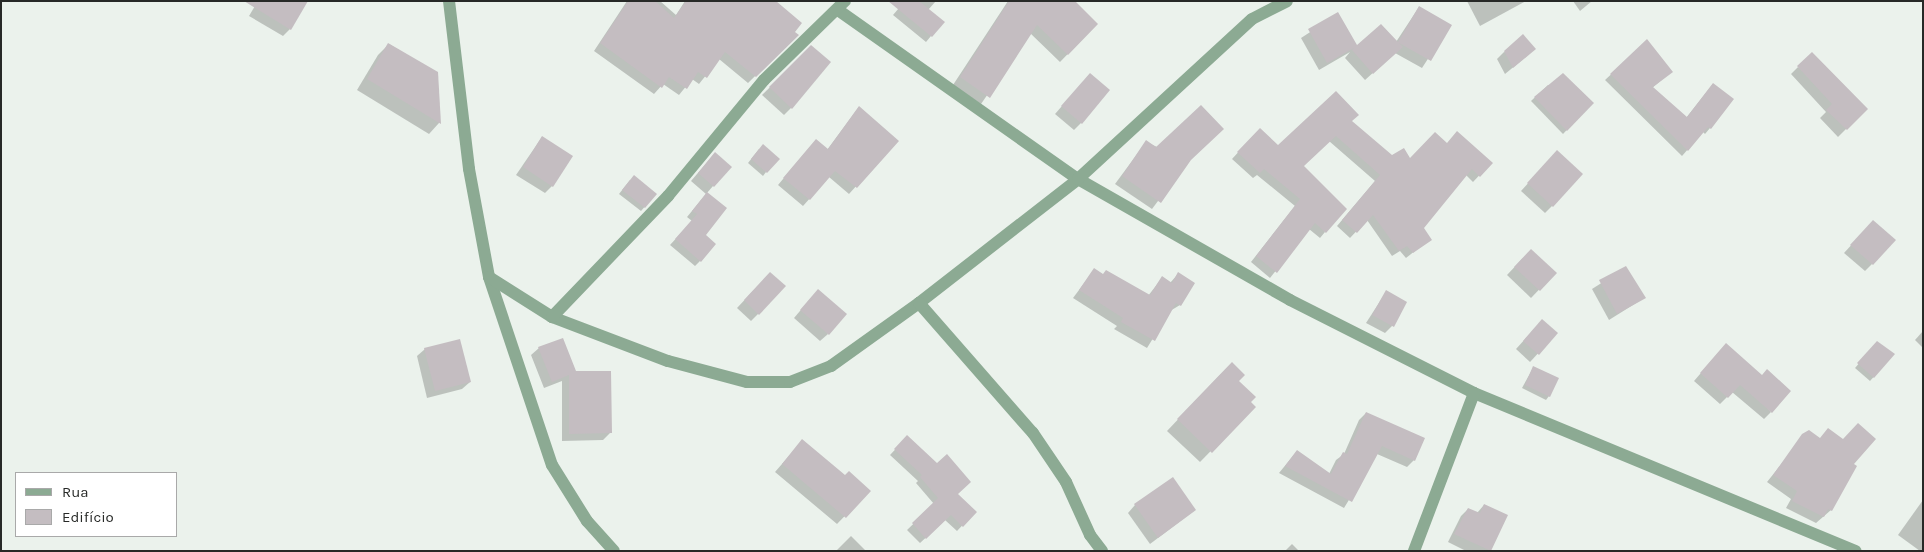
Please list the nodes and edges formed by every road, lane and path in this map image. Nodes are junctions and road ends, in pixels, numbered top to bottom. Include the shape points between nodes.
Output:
1 (449, 1) edge
2 (1287, 1) edge
3 (842, 5) edge
4 (1078, 179) junction
5 (489, 277) junction
6 (919, 303) junction
7 (552, 317) junction
8 (1474, 393) junction
9 (614, 551) edge
10 (1102, 551) edge
11 (1414, 551) edge
12 (1856, 551) edge

1 - 5 street via 469,170
2 - 4 street via 1252,19
3 - 4 street
3 - 7 street via 764,80 668,196
4 - 6 street
4 - 8 street via 1290,300
5 - 7 street
5 - 9 street via 552,465 587,521
6 - 7 street via 831,366 790,382 747,382 668,361
6 - 10 street via 1033,433 1066,482 1090,535
8 - 11 street
8 - 12 street

